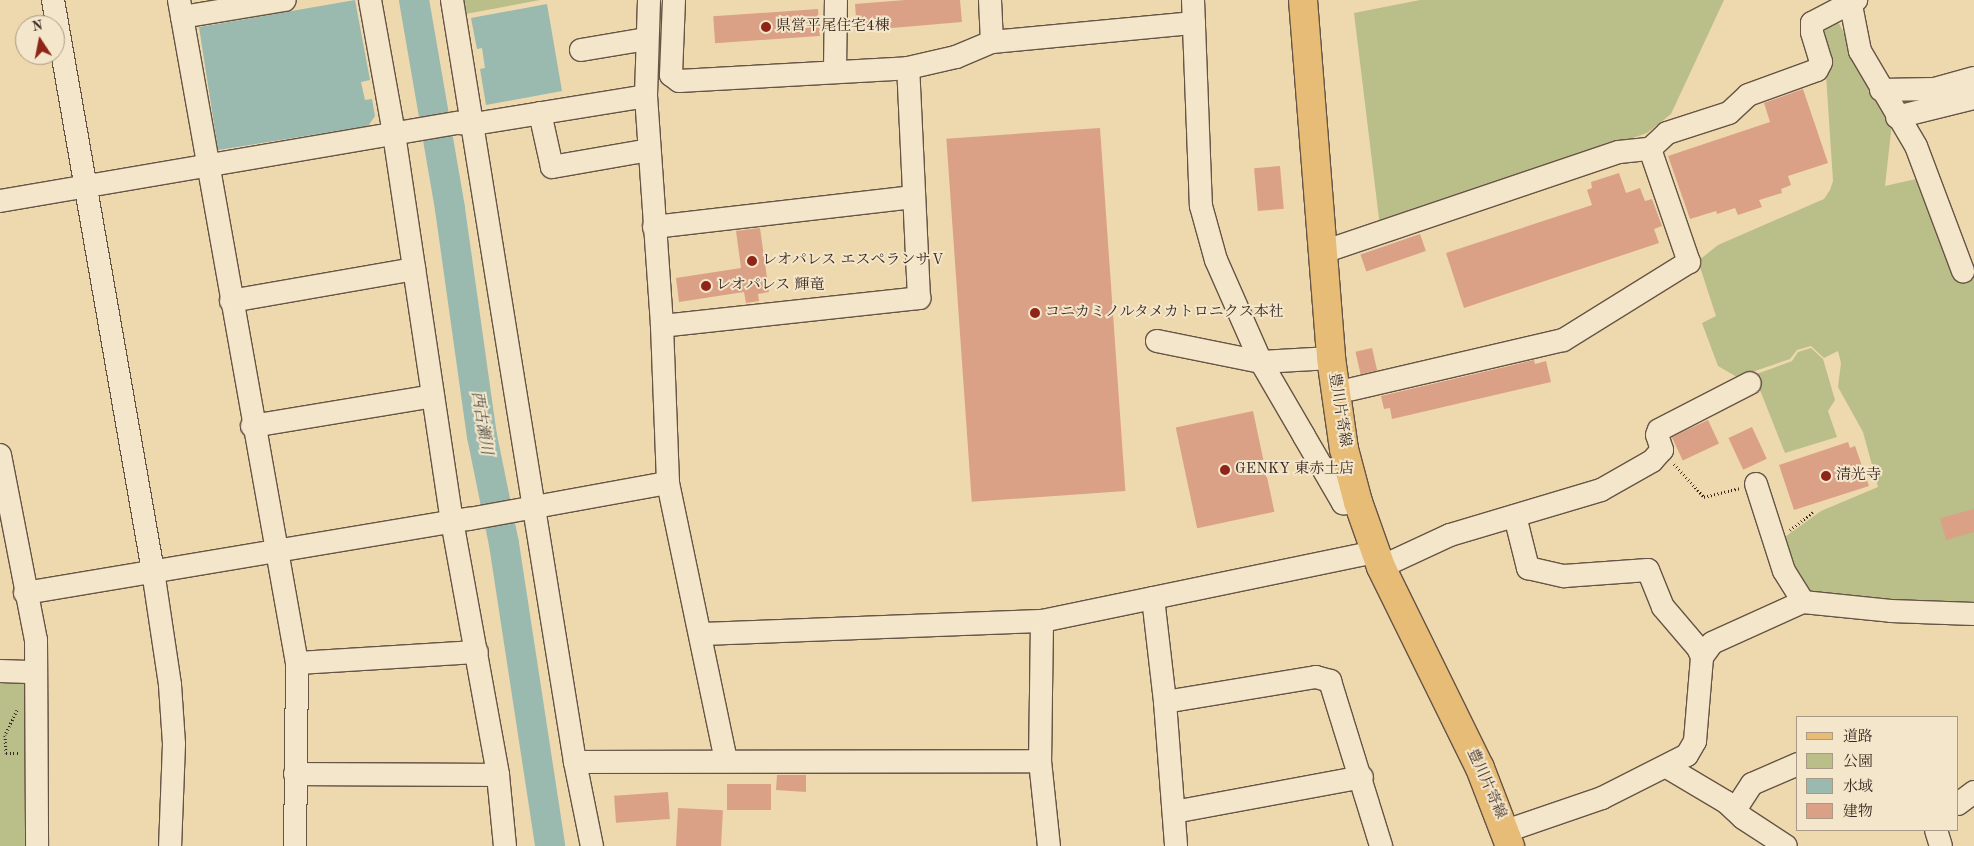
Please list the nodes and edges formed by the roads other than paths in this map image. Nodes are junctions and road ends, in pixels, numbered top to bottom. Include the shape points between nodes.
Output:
1 (53, 0) edge
2 (285, 0) edge
3 (370, 0) edge
4 (452, 0) edge
5 (649, 0) edge
6 (674, 0) edge
7 (836, 0) edge
8 (990, 0) edge
9 (1193, 0) edge
10 (1303, 0) edge
11 (1852, 1) edge
12 (181, 9) edge
13 (1194, 23) junction
14 (647, 40) junction
15 (992, 42) junction
16 (581, 50) dead end
17 (908, 68) junction
18 (835, 70) junction
19 (1974, 78) edge
20 (1881, 90) junction
21 (646, 96) junction
22 (1974, 98) edge
23 (540, 113) junction
24 (1897, 117) junction
25 (466, 123) junction
26 (403, 132) junction
27 (1650, 149) junction
28 (649, 150) junction
29 (206, 165) junction
30 (86, 185) junction
31 (913, 197) junction
32 (0, 201) edge
33 (654, 227) junction
34 (1323, 252) junction
35 (414, 269) junction
36 (1963, 271) dead end
37 (231, 301) junction
38 (662, 326) junction
39 (1157, 341) dead end
40 (1331, 358) junction
41 (1261, 362) junction
42 (1750, 384) dead end
43 (1352, 389) dead end
44 (433, 396) junction
45 (252, 426) junction
46 (0, 455) edge
47 (668, 483) junction
48 (1756, 484) road end
49 (1358, 502) junction
50 (527, 508) junction
51 (1514, 516) junction
52 (461, 520) junction
53 (275, 550) junction
54 (1378, 560) junction
55 (153, 571) junction
56 (25, 593) junction
57 (1153, 598) junction
58 (1804, 602) junction
59 (1974, 614) edge
60 (1042, 621) junction
61 (701, 634) junction
62 (477, 652) junction
63 (1702, 657) junction
64 (297, 663) junction
65 (0, 671) edge
66 (36, 672) junction
67 (1165, 702) junction
68 (726, 761) junction
69 (1040, 761) junction
70 (575, 762) junction
71 (1796, 765) edge
72 (1667, 768) junction
73 (295, 774) junction
74 (498, 775) junction
75 (1362, 777) junction
76 (1974, 792) edge
77 (1959, 803) edge
78 (1734, 810) junction
79 (1174, 812) junction
80 (1936, 831) edge
81 (1508, 838) edge
82 (37, 846) edge
83 (170, 846) edge
84 (295, 846) edge
85 (505, 846) edge
86 (592, 846) edge
87 (1049, 846) edge
88 (1176, 846) edge
89 (1381, 846) edge
90 (1786, 846) edge
91 (1941, 846) edge

1 - 30 street
2 - 12 street
3 - 26 street
4 - 25 street
5 - 14 street
6 - 18 street via 671,75 679,82
7 - 18 street
8 - 15 street
9 - 13 street
10 - 34 main road, 豊川片寄線
11 - 20 street via 1860,51
11 - 27 street via 1812,23 1821,62 1817,70 1748,95 1729,113 1667,133
12 - 29 street
13 - 15 street
13 - 41 street via 1201,206 1216,260
14 - 16 street
14 - 21 street
15 - 17 street via 956,57
17 - 18 street
17 - 31 street
19 - 20 street via 1934,89
20 - 24 street
21 - 23 street
21 - 28 street
22 - 24 street
23 - 25 street
23 - 28 street via 552,167
24 - 36 street via 1930,176
25 - 26 street
25 - 50 street
26 - 29 street
26 - 35 street
27 - 34 street via 1619,152
27 - 43 street via 1689,262 1562,340
28 - 33 street
29 - 30 street
29 - 37 street
30 - 32 street
30 - 55 street
31 - 33 street
31 - 38 street via 918,298
33 - 38 street
34 - 40 main road, 豊川片寄線
35 - 37 street
35 - 44 street
37 - 45 street
38 - 47 street
39 - 41 street
40 - 41 street
40 - 49 main road, 豊川片寄線 via 1344,449
41 - 49 street via 1343,502
42 - 51 street via 1659,430 1657,435 1662,450 1652,461 1601,490
44 - 45 street
44 - 52 street
45 - 53 street
46 - 56 street
47 - 50 street
47 - 61 street
48 - 58 street via 1784,570
49 - 54 main road, 豊川片寄線
50 - 52 street
50 - 70 street
51 - 54 street
51 - 63 street via 1528,568 1564,576 1648,570 1663,607
52 - 53 street
52 - 62 street
53 - 55 street
53 - 64 street
54 - 57 street
54 - 81 main road, 豊川片寄線 via 1480,768
55 - 56 street
55 - 83 street via 170,686 174,744
56 - 66 street via 36,640
57 - 60 street
57 - 67 street
58 - 59 street via 1891,611
58 - 63 street via 1712,643
60 - 61 street
60 - 69 street
61 - 68 street
62 - 64 street
62 - 74 street
63 - 72 street via 1695,741 1687,755
64 - 73 street
65 - 66 street
66 - 82 street
67 - 75 street via 1316,677 1330,681
67 - 79 street
68 - 69 street
68 - 70 street
69 - 87 street
70 - 86 street
71 - 78 street via 1752,784
72 - 78 street
72 - 81 street
73 - 74 street
73 - 84 street
74 - 85 street
75 - 79 street
75 - 89 street
76 - 77 street
78 - 90 street
79 - 88 street
80 - 91 street

